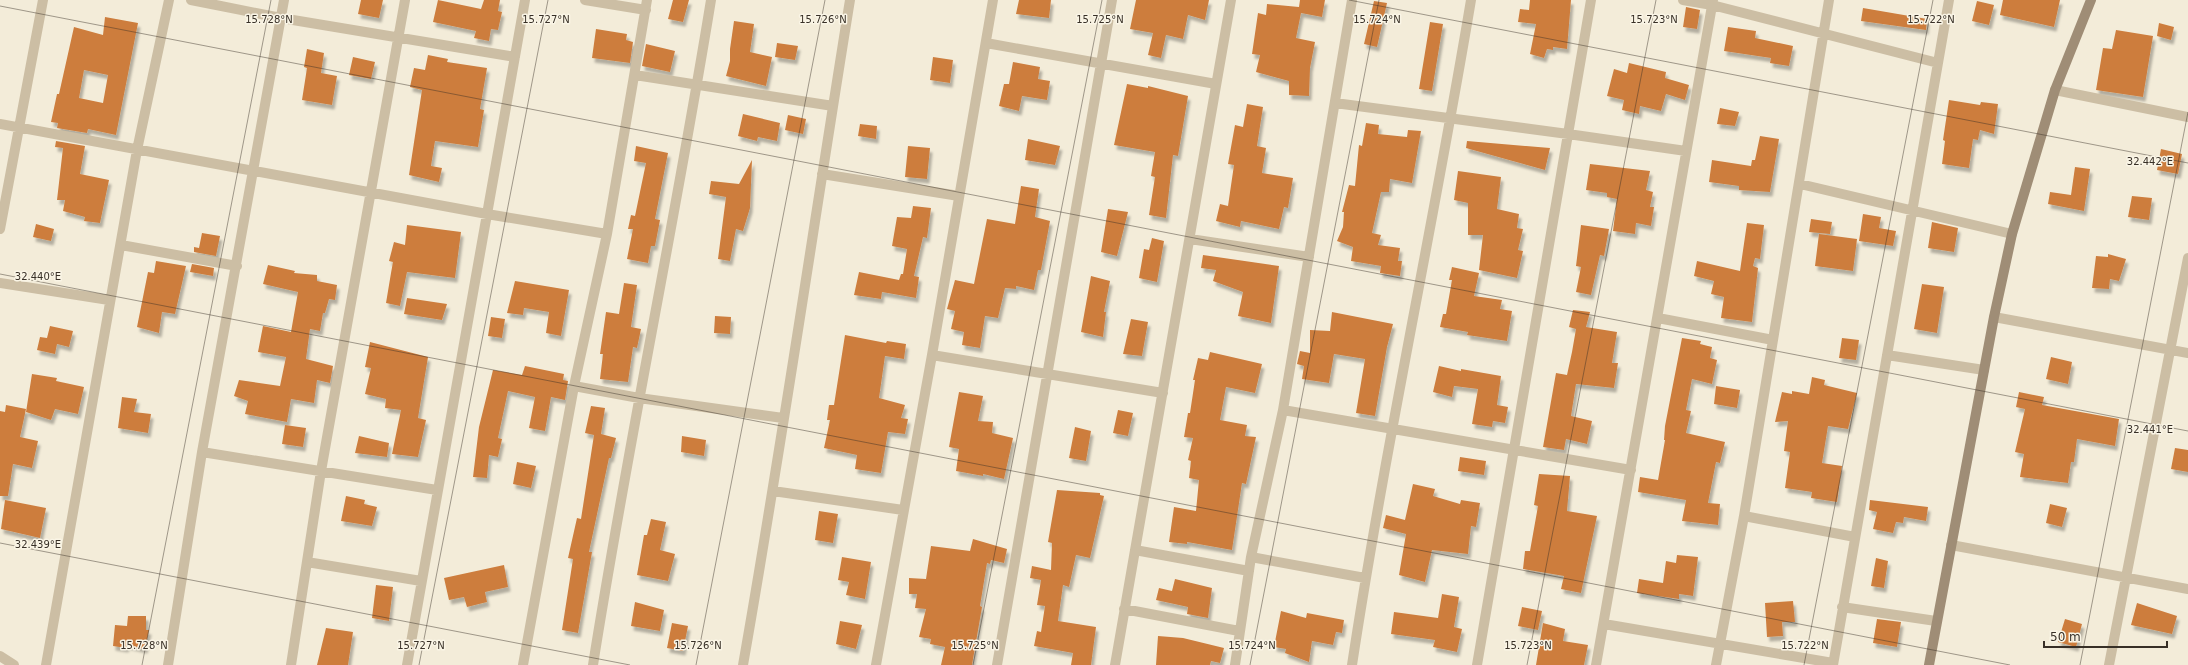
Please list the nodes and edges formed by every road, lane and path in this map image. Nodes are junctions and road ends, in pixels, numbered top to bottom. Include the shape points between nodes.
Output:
1 (43, 0) edge
2 (169, 0) edge
3 (191, 0) edge
4 (284, 0) edge
5 (405, 0) edge
6 (525, 0) edge
7 (585, 0) edge
8 (710, 0) edge
9 (850, 0) edge
10 (993, 0) edge
11 (1112, 0) edge
12 (1231, 0) edge
13 (1352, 0) edge
14 (1471, 0) edge
15 (1591, 0) edge
16 (1683, 0) edge
17 (1829, 0) edge
18 (1949, 0) edge
19 (2091, 0) edge
20 (1713, 3) edge
21 (647, 5) edge
22 (281, 18) junction
23 (1823, 35) junction
24 (398, 37) junction
25 (986, 43) junction
26 (515, 57) junction
27 (1938, 62) junction
28 (1101, 63) junction
29 (635, 75) junction
30 (1216, 84) junction
31 (697, 85) junction
32 (2055, 90) junction
33 (1335, 103) junction
34 (833, 106) junction
35 (2188, 117) edge
36 (1452, 119) junction
37 (0, 124) edge
38 (18, 127) junction
39 (1568, 134) junction
40 (137, 150) junction
41 (1686, 151) junction
42 (254, 171) junction
43 (822, 174) junction
44 (1800, 184) junction
45 (370, 192) junction
46 (959, 196) junction
47 (1912, 210) junction
48 (486, 214) junction
49 (0, 229) edge
50 (607, 234) junction
51 (2012, 234) junction
52 (1190, 239) junction
53 (121, 245) junction
54 (1309, 258) junction
55 (2188, 258) edge
56 (237, 266) junction
57 (0, 283) edge
58 (109, 300) junction
59 (1994, 317) junction
60 (1658, 318) junction
61 (1773, 340) junction
62 (2169, 350) junction
63 (2188, 353) edge
64 (932, 355) junction
65 (1887, 355) junction
66 (1984, 370) junction
67 (1048, 374) junction
68 (574, 386) junction
69 (1163, 393) junction
70 (639, 398) junction
71 (1283, 410) junction
72 (783, 418) junction
73 (1394, 429) junction
74 (1515, 450) junction
75 (202, 452) junction
76 (1632, 470) junction
77 (321, 471) junction
78 (437, 490) junction
79 (773, 491) junction
80 (903, 510) junction
81 (1744, 516) junction
82 (1855, 537) junction
83 (1951, 545) junction
84 (1135, 550) junction
85 (1251, 558) junction
86 (307, 562) junction
87 (1249, 571) junction
88 (1365, 578) junction
89 (2126, 578) junction
90 (421, 581) junction
91 (2188, 589) edge
92 (1842, 607) junction
93 (1124, 609) junction
94 (1936, 621) junction
95 (1604, 624) junction
96 (1239, 631) junction
97 (1720, 645) junction
98 (0, 656) edge
99 (1833, 664) edge
100 (14, 665) edge
101 (46, 665) edge
102 (168, 665) edge
103 (291, 665) edge
104 (406, 665) edge
105 (523, 665) edge
106 (593, 665) edge
107 (743, 665) edge
108 (876, 665) edge
109 (997, 665) edge
110 (1115, 665) edge
111 (1235, 665) edge
112 (1352, 665) edge
113 (1477, 665) edge
114 (1596, 665) edge
115 (1716, 665) edge
116 (1929, 665) edge
117 (2109, 665) edge

1 - 38 street
2 - 40 street
3 - 22 street
4 - 22 street
5 - 24 street
6 - 26 street
7 - 21 street
8 - 31 street
9 - 34 street
10 - 25 street
11 - 28 street
12 - 30 street
13 - 33 street
14 - 36 street
15 - 39 street
16 - 20 street
17 - 23 street
18 - 27 street
19 - 32 street
20 - 23 street
20 - 41 street
21 - 29 street
22 - 24 street
22 - 42 street
23 - 27 street
23 - 44 street
24 - 26 street
24 - 45 street
25 - 28 street
25 - 46 street
26 - 48 street
27 - 47 street
28 - 30 street
28 - 67 street
29 - 31 street
29 - 50 street
30 - 52 street
31 - 34 street
31 - 70 street
32 - 35 street
32 - 51 street
33 - 36 street
33 - 54 street
34 - 43 street
36 - 39 street
36 - 73 street
37 - 38 street
38 - 40 street
38 - 49 street
39 - 41 street
39 - 74 street
40 - 42 street
40 - 53 street
41 - 60 street
42 - 45 street
42 - 56 street
43 - 46 street
43 - 72 street
44 - 47 street
44 - 61 street
45 - 48 street
45 - 77 street
46 - 64 street
47 - 51 street
47 - 65 street
48 - 50 street
48 - 78 street
50 - 68 street
51 - 59 street
52 - 54 street
52 - 69 street
53 - 56 street
53 - 58 street
54 - 71 street
55 - 62 street
56 - 75 street
57 - 58 street
58 - 101 street
59 - 62 street
59 - 66 street
60 - 61 street
60 - 76 street
61 - 81 street
62 - 63 street
62 - 89 street
64 - 67 street
64 - 80 street
65 - 66 street
65 - 82 street
66 - 83 street
67 - 69 street
67 - 109 street
68 - 70 street
68 - 105 street
69 - 84 street
70 - 72 street
70 - 106 street via 614,530
71 - 73 street
71 - 85 street
72 - 79 street
73 - 74 street
73 - 88 street
74 - 76 street
74 - 113 street
75 - 77 street
75 - 102 street
76 - 95 street
77 - 78 street
77 - 86 street
78 - 90 street
79 - 80 street
79 - 107 street
80 - 108 street
81 - 82 street
81 - 97 street
82 - 92 street
83 - 89 street
83 - 94 street
84 - 87 street
84 - 93 street
85 - 87 street
85 - 88 street
86 - 90 street
86 - 103 street
87 - 96 street
88 - 112 street
89 - 91 street
89 - 117 street
90 - 104 street
92 - 94 street
92 - 99 street
93 - 96 street
93 - 110 street
94 - 116 street
95 - 97 street
95 - 114 street
96 - 111 street
97 - 99 street
97 - 115 street
98 - 100 street

